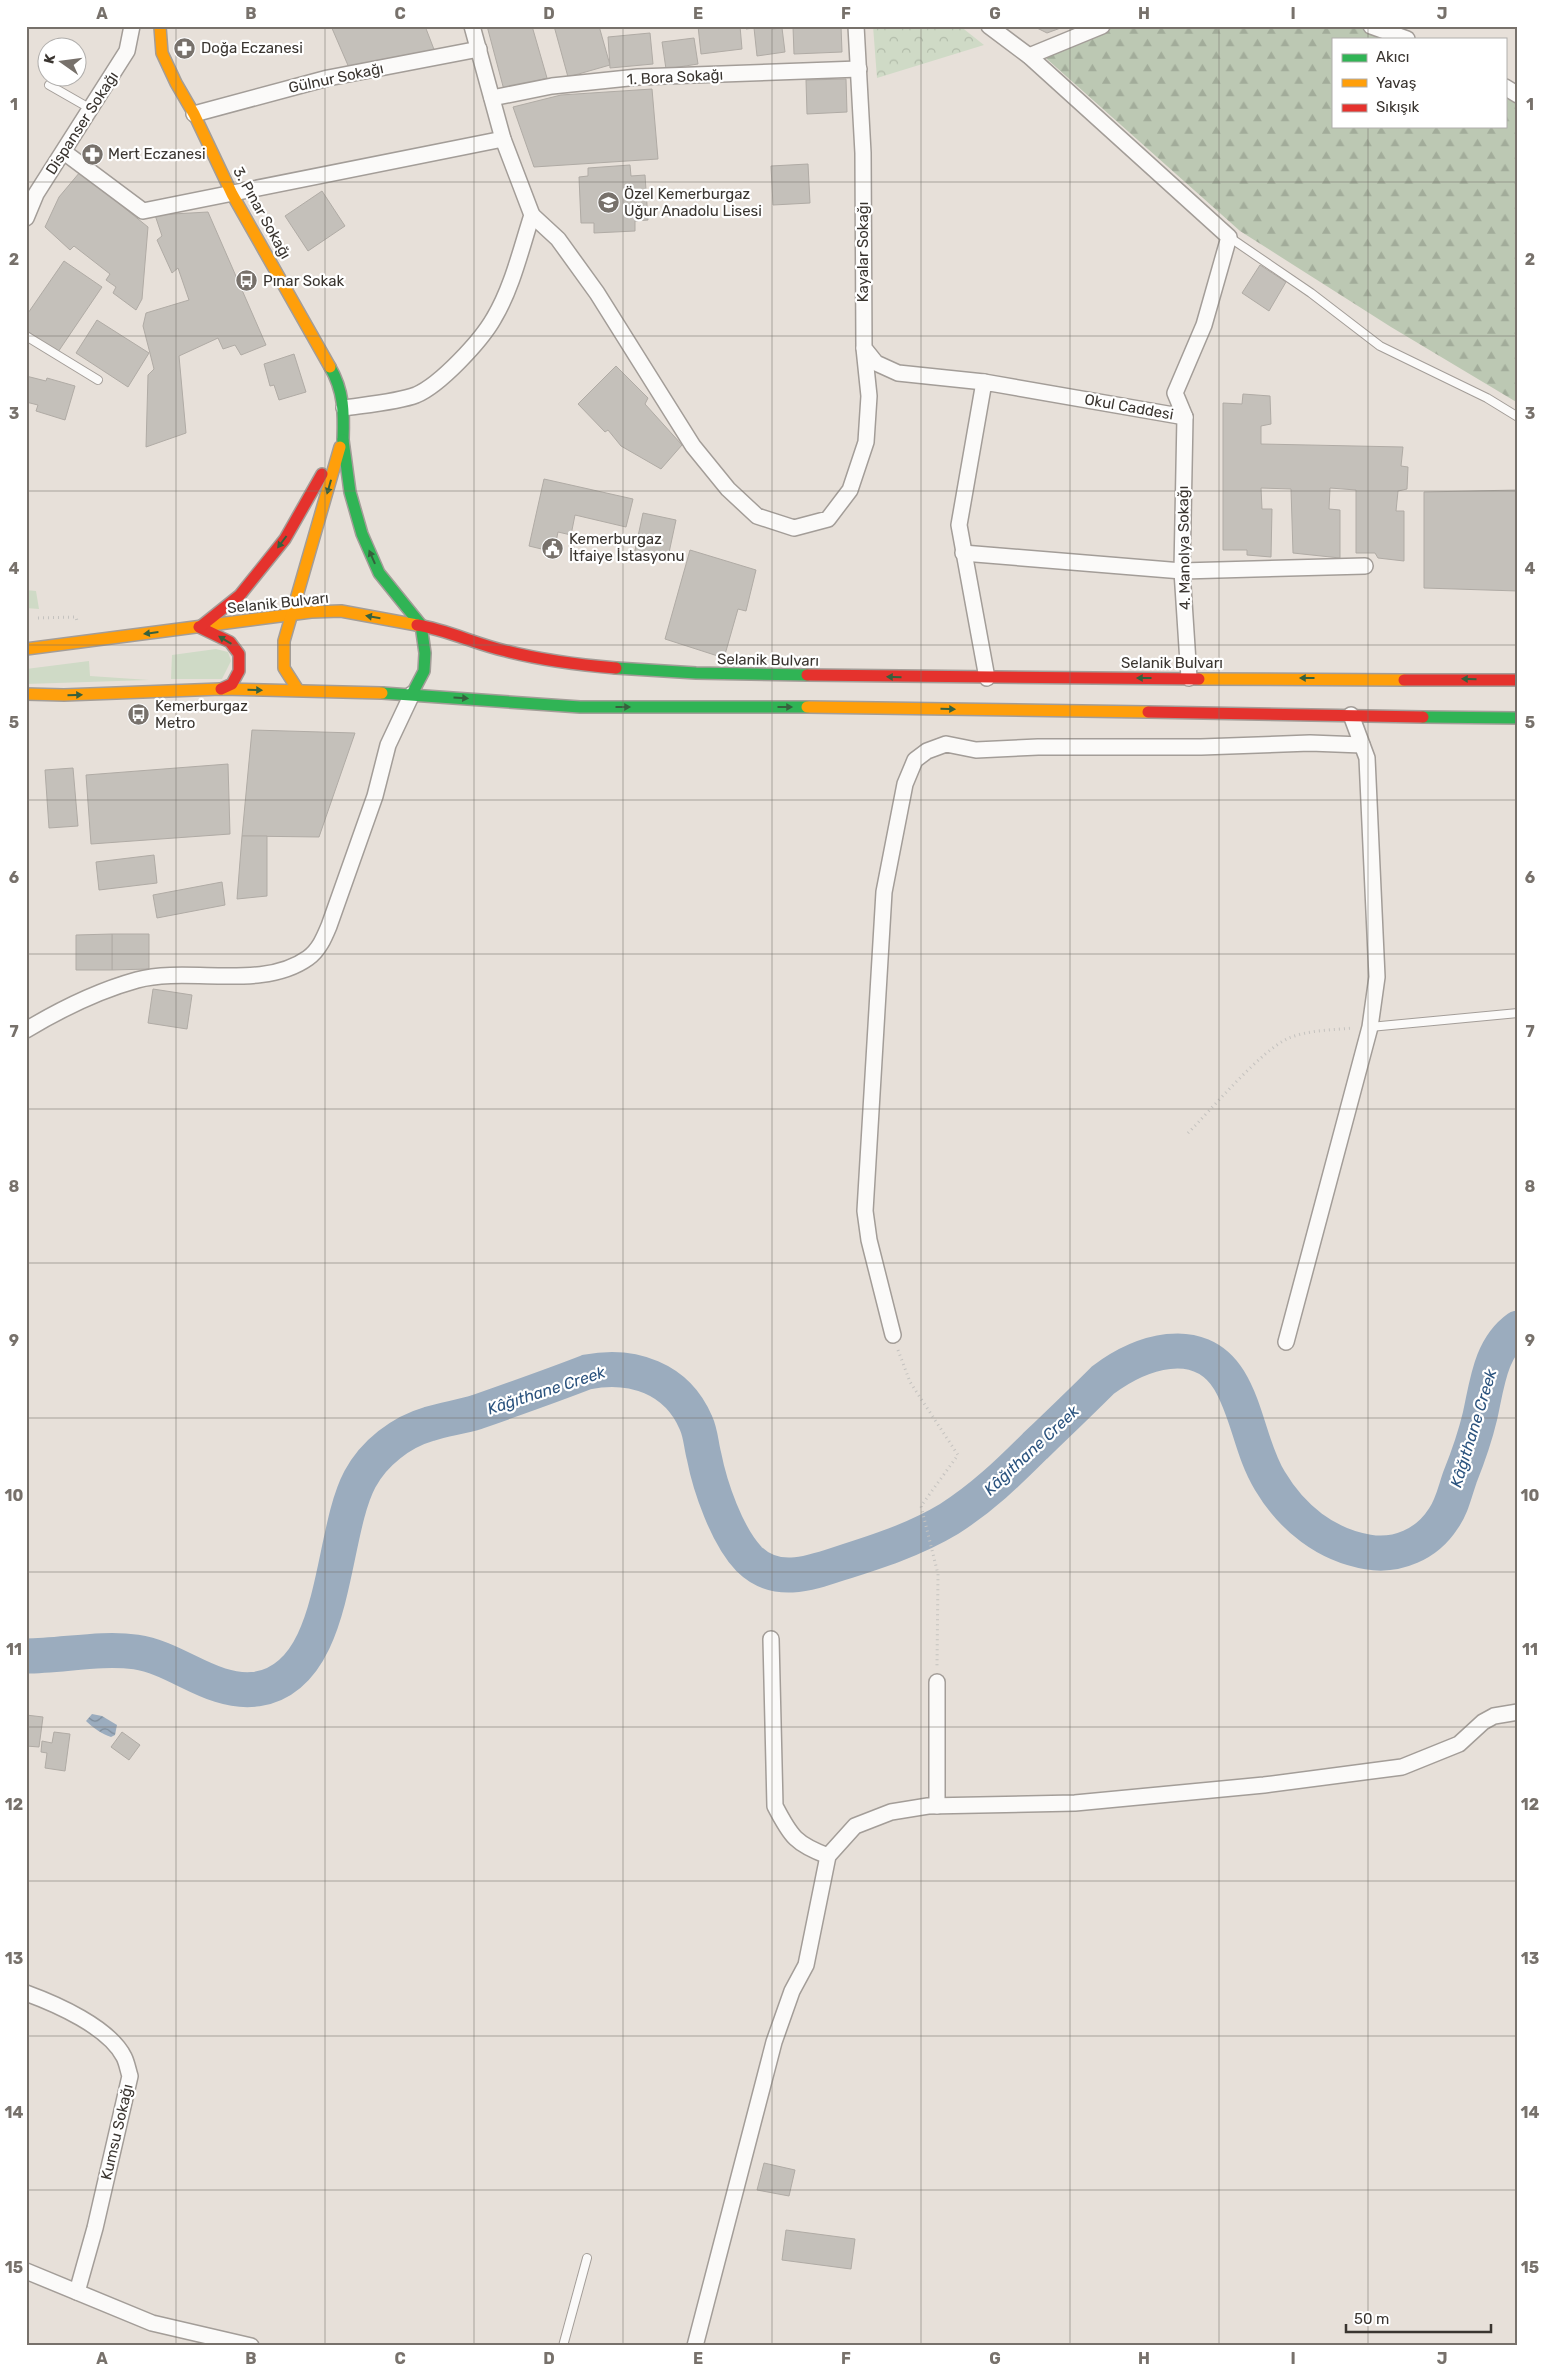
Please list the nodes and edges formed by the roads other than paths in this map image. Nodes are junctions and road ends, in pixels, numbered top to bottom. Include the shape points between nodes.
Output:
1 (132, 26) edge
2 (472, 26) edge
3 (856, 26) edge
4 (989, 26) edge
5 (1102, 26) edge
6 (1371, 26) edge
7 (158, 27) edge
8 (173, 27) edge
9 (1404, 38) edge
10 (479, 50) junction
11 (1029, 56) junction
12 (859, 69) junction
13 (54, 88) edge
14 (1506, 89) edge
15 (1518, 95) edge
16 (492, 98) junction
17 (91, 110) junction
18 (194, 114) junction
19 (503, 139) junction
20 (64, 152) junction
21 (31, 191) edge
22 (232, 194) junction
23 (532, 215) junction
24 (26, 218) edge
25 (1229, 237) junction
26 (26, 336) edge
27 (864, 348) junction
28 (98, 380) dead end
29 (984, 382) junction
30 (344, 408) junction
31 (1185, 417) junction
32 (1518, 417) edge
33 (342, 440) junction
34 (963, 554) junction
35 (1365, 566) dead end
36 (1182, 572) junction
37 (290, 615) junction
38 (421, 625) junction
39 (199, 627) junction
40 (26, 649) edge
41 (987, 678) junction
42 (1189, 678) junction
43 (1518, 680) edge
44 (221, 689) junction
45 (298, 690) junction
46 (26, 694) edge
47 (412, 694) junction
48 (1351, 715) junction
49 (1518, 718) edge
50 (1362, 745) junction
51 (1518, 1013) edge
52 (1370, 1026) junction
53 (26, 1030) edge
54 (893, 1336) road end
55 (1286, 1342) dead end
56 (771, 1639) dead end
57 (937, 1682) road end
58 (1518, 1712) edge
59 (937, 1806) junction
60 (828, 1856) junction
61 (26, 1994) edge
62 (587, 2258) dead end
63 (26, 2271) edge
64 (77, 2292) junction
65 (251, 2346) edge
66 (563, 2346) edge
67 (695, 2346) edge

1 - 17 street, Dispanser Sokağı via 128,51
2 - 10 street
3 - 12 street, Kayalar Sokağı
4 - 11 street
5 - 11 street
6 - 9 street
7 - 8 main road
7 - 18 main road, 3. Pınar Sokağı via 162,53
10 - 16 street
10 - 18 street, Gülnur Sokağı via 328,78
11 - 25 street
12 - 16 street, 1. Bora Sokağı via 638,77 552,86
12 - 27 street, Kayalar Sokağı
13 - 17 lane
14 - 15 street
16 - 19 street
17 - 20 street, Dispanser Sokağı
18 - 22 main road, 3. Pınar Sokağı
19 - 22 street
19 - 23 street
20 - 21 street, Dispanser Sokağı
20 - 22 street via 143,212
21 - 24 street, Dispanser Sokağı
22 - 30 main road, 3. Pınar Sokağı via 338,381
23 - 27 street, Kayalar Sokağı via 558,240 597,293 693,446 728,489 758,516 794,528 828,519 850,490 866,442 869,396
23 - 30 street via 494,319 463,356 440,379 415,395
25 - 31 street, Okul Caddesi via 1204,325 1175,393
25 - 32 lane via 1311,293 1380,346 1487,398
26 - 28 lane
27 - 29 street via 876,362 898,373
29 - 31 street, Okul Caddesi
29 - 34 street via 958,524
30 - 33 main road, 3. Pınar Sokağı
31 - 36 street, 4. Manolya Sokağı
33 -> 37 main road
38 -> 33 main road via 379,573 362,534 350,492
33 -> 39 main road via 285,539 240,595
34 - 36 street
34 - 41 street
35 - 36 street
36 - 42 street, 4. Manolya Sokağı
38 -> 37 main road, Selanik Bulvarı via 341,611
37 - 39 main road, Selanik Bulvarı
37 - 45 main road via 284,642 284,668
41 -> 38 main road, Selanik Bulvarı via 696,673 594,666 505,651
38 - 47 main road via 424,671
39 -> 40 main road, Selanik Bulvarı
44 -> 39 main road via 232,684 239,671 239,654 230,642
42 -> 41 main road, Selanik Bulvarı
43 -> 42 main road, Selanik Bulvarı via 1400,683
44 -> 45 main road
46 -> 44 main road
45 - 47 main road
47 -> 48 main road via 580,707
47 - 53 street via 388,745 375,796 329,926 321,945 308,958 262,975 168,976 138,980 76,1001
48 - 49 main road via 1401,711
48 - 50 street
50 - 52 street via 1367,758 1377,978
50 - 54 street via 1310,743 976,750 946,744 915,760 905,784 884,892 865,1211
51 - 52 lane
52 - 55 street
56 - 60 street via 775,1806 787,1829 805,1848
57 - 59 street
58 - 59 street via 1494,1716 1459,1744 1402,1767 1264,1785 1075,1803
59 - 60 street via 891,1812 855,1826
60 - 67 street via 806,1964 792,1991 774,2042
61 - 64 street, Kumsu Sokağı via 58,2005 101,2032 123,2056 130,2076
62 - 66 lane
63 - 64 street
64 - 65 street via 152,2323

